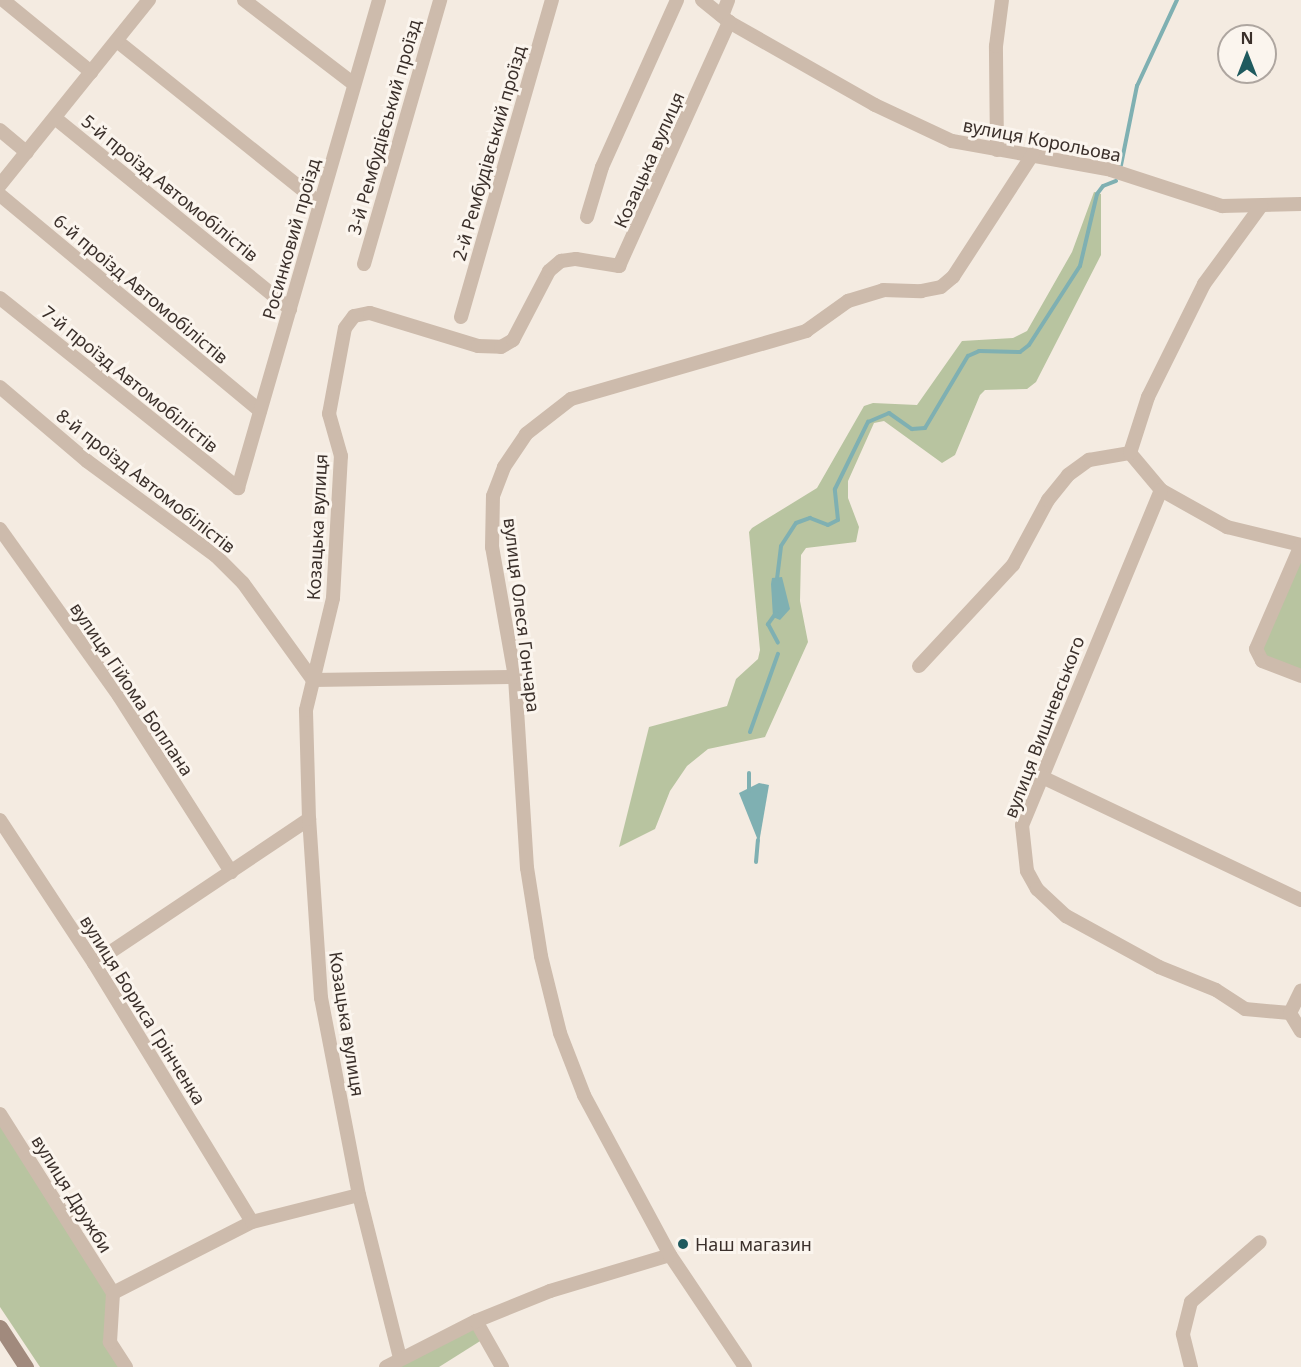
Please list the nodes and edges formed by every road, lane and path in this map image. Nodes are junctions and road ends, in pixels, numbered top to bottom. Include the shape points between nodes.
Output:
1 (3, 0) edge
2 (149, 0) edge
3 (244, 0) edge
4 (379, 0) edge
5 (440, 0) edge
6 (552, 0) edge
7 (677, 0) edge
8 (702, 0) edge
9 (728, 0) edge
10 (1002, 0) edge
11 (726, 19) junction
12 (117, 41) junction
13 (92, 72) junction
14 (354, 84) junction
15 (55, 118) junction
16 (0, 130) edge
17 (997, 150) junction
18 (27, 153) junction
19 (1033, 154) junction
20 (0, 185) edge
21 (0, 195) edge
22 (319, 203) junction
23 (1301, 204) edge
24 (1261, 206) junction
25 (587, 217) dead end
26 (364, 264) dead end
27 (0, 298) edge
28 (290, 309) junction
29 (460, 317) dead end
30 (0, 387) edge
31 (260, 411) junction
32 (1130, 453) junction
33 (238, 488) joint
34 (1161, 490) junction
35 (0, 529) edge
36 (1301, 545) edge
37 (919, 666) dead end
38 (1301, 676) edge
39 (515, 677) junction
40 (313, 680) junction
41 (1042, 777) junction
42 (309, 819) junction
43 (0, 820) edge
44 (231, 872) junction
45 (1301, 900) edge
46 (94, 963) junction
47 (1301, 990) edge
48 (1290, 1013) junction
49 (1301, 1031) edge
50 (0, 1114) edge
51 (359, 1195) junction
52 (252, 1222) junction
53 (1260, 1242) dead end
54 (670, 1255) junction
55 (113, 1293) junction
56 (476, 1321) junction
57 (0, 1327) edge
58 (400, 1358) junction
59 (26, 1367) edge
60 (126, 1367) edge
61 (386, 1367) edge
62 (502, 1367) edge
63 (745, 1367) edge
64 (1191, 1367) edge

1 - 13 street
2 - 12 street
3 - 14 street
4 - 14 street, Росинковий проїзд
5 - 26 street, 3-й Рембудівський проїзд
6 - 29 street, 2-й Рембудівський проїзд
7 - 25 street via 602,167
8 - 11 street, вулиця Корольова
9 - 11 street, Козацька вулиця
10 - 17 street via 996,46
11 - 17 street, вулиця Корольова via 911,124 966,145
11 - 40 street, Козацька вулиця via 619,266 576,259 561,261 549,271 513,340 501,347 478,346 379,314 359,314 347,324 329,414 342,462 333,598
12 - 13 street
12 - 22 street
13 - 15 street
14 - 22 street, Росинковий проїзд
15 - 18 street
15 - 28 street, 5-й проїзд Автомобілістів
16 - 18 street
17 - 19 street, вулиця Корольова
18 - 20 street
19 - 24 street, вулиця Корольова via 1112,170 1203,202
19 - 39 street, вулиця Олеся Гончара via 953,277 941,287 883,290 848,301 806,331 587,392 554,409 526,434 504,467 490,516 494,566
21 - 31 street, 6-й проїзд Автомобілістів
22 - 28 street, Росинковий проїзд
23 - 24 street, вулиця Корольова
24 - 32 street via 1204,284 1152,388
27 - 33 street, 7-й проїзд Автомобілістів
28 - 31 street, Росинковий проїзд
30 - 40 street, 8-й проїзд Автомобілістів via 87,461 216,556 243,583
31 - 33 street, Росинковий проїзд
32 - 34 street
32 - 37 street via 1089,460 1068,475 1048,500 1013,565
34 - 36 street via 1233,530
34 - 41 street, вулиця Вишневського
35 - 44 street, вулиця Гійома Боплана via 119,696
36 - 38 street via 1256,649 1262,661
39 - 40 street
39 - 54 street, вулиця Олеся Гончара via 530,895 561,1033 584,1095
40 - 42 street, Козацька вулиця via 305,718
41 - 45 street
41 - 48 street, вулиця Вишневського via 1022,825 1023,850 1027,871 1049,902 1066,916 1159,967 1216,990 1245,1009
42 - 44 street
42 - 51 street, Козацька вулиця via 321,998
43 - 46 street, вулиця Бориса Грінченка
44 - 46 street
46 - 52 street, вулиця Бориса Грінченка
47 - 48 street
48 - 49 street
50 - 55 street, вулиця Дружби
51 - 52 street
51 - 58 street, Козацька вулиця
52 - 55 street
53 - 64 street via 1191,1302 1183,1334
54 - 56 street via 550,1291
54 - 63 street, вулиця Олеся Гончара
55 - 60 street via 110,1342
56 - 58 street
56 - 62 street
57 - 59 main road
58 - 61 street

